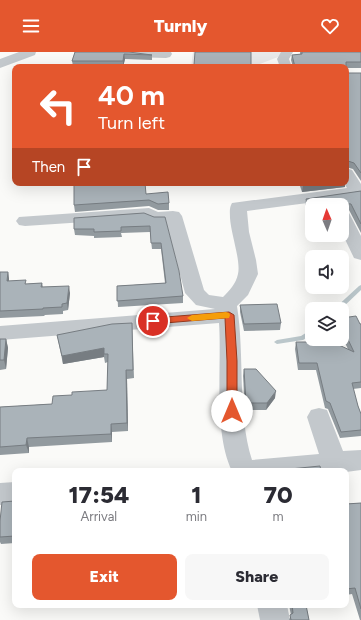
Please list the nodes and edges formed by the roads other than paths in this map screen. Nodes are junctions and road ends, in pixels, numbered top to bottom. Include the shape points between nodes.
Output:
1 (30, 52) edge
2 (287, 52) edge
3 (132, 53) edge
4 (166, 53) edge
5 (0, 64) edge
6 (164, 64) edge
7 (285, 64) edge
8 (349, 176) edge
9 (359, 191) edge
10 (340, 198) edge
11 (305, 202) edge
12 (25, 222) dead end
13 (349, 229) edge
14 (361, 254) edge
15 (228, 310) junction
16 (0, 334) edge
17 (319, 417) dead end
18 (361, 460) edge
19 (335, 463) junction
20 (244, 468) edge
21 (279, 468) edge
22 (12, 493) edge
23 (0, 494) edge
24 (273, 608) edge
25 (275, 620) edge

1 - 5 street
2 - 7 street via 283,58
3 - 4 street
4 - 6 street
8 - 9 street
9 - 10 street
11 - 15 street via 238,206 248,274
12 - 15 street via 149,213 154,217 173,216 195,293 203,300
13 - 14 street
15 - 16 street
15 - 20 street via 232,411 239,462
17 - 19 street
18 - 19 street
19 - 21 street
22 - 23 street
24 - 25 street

